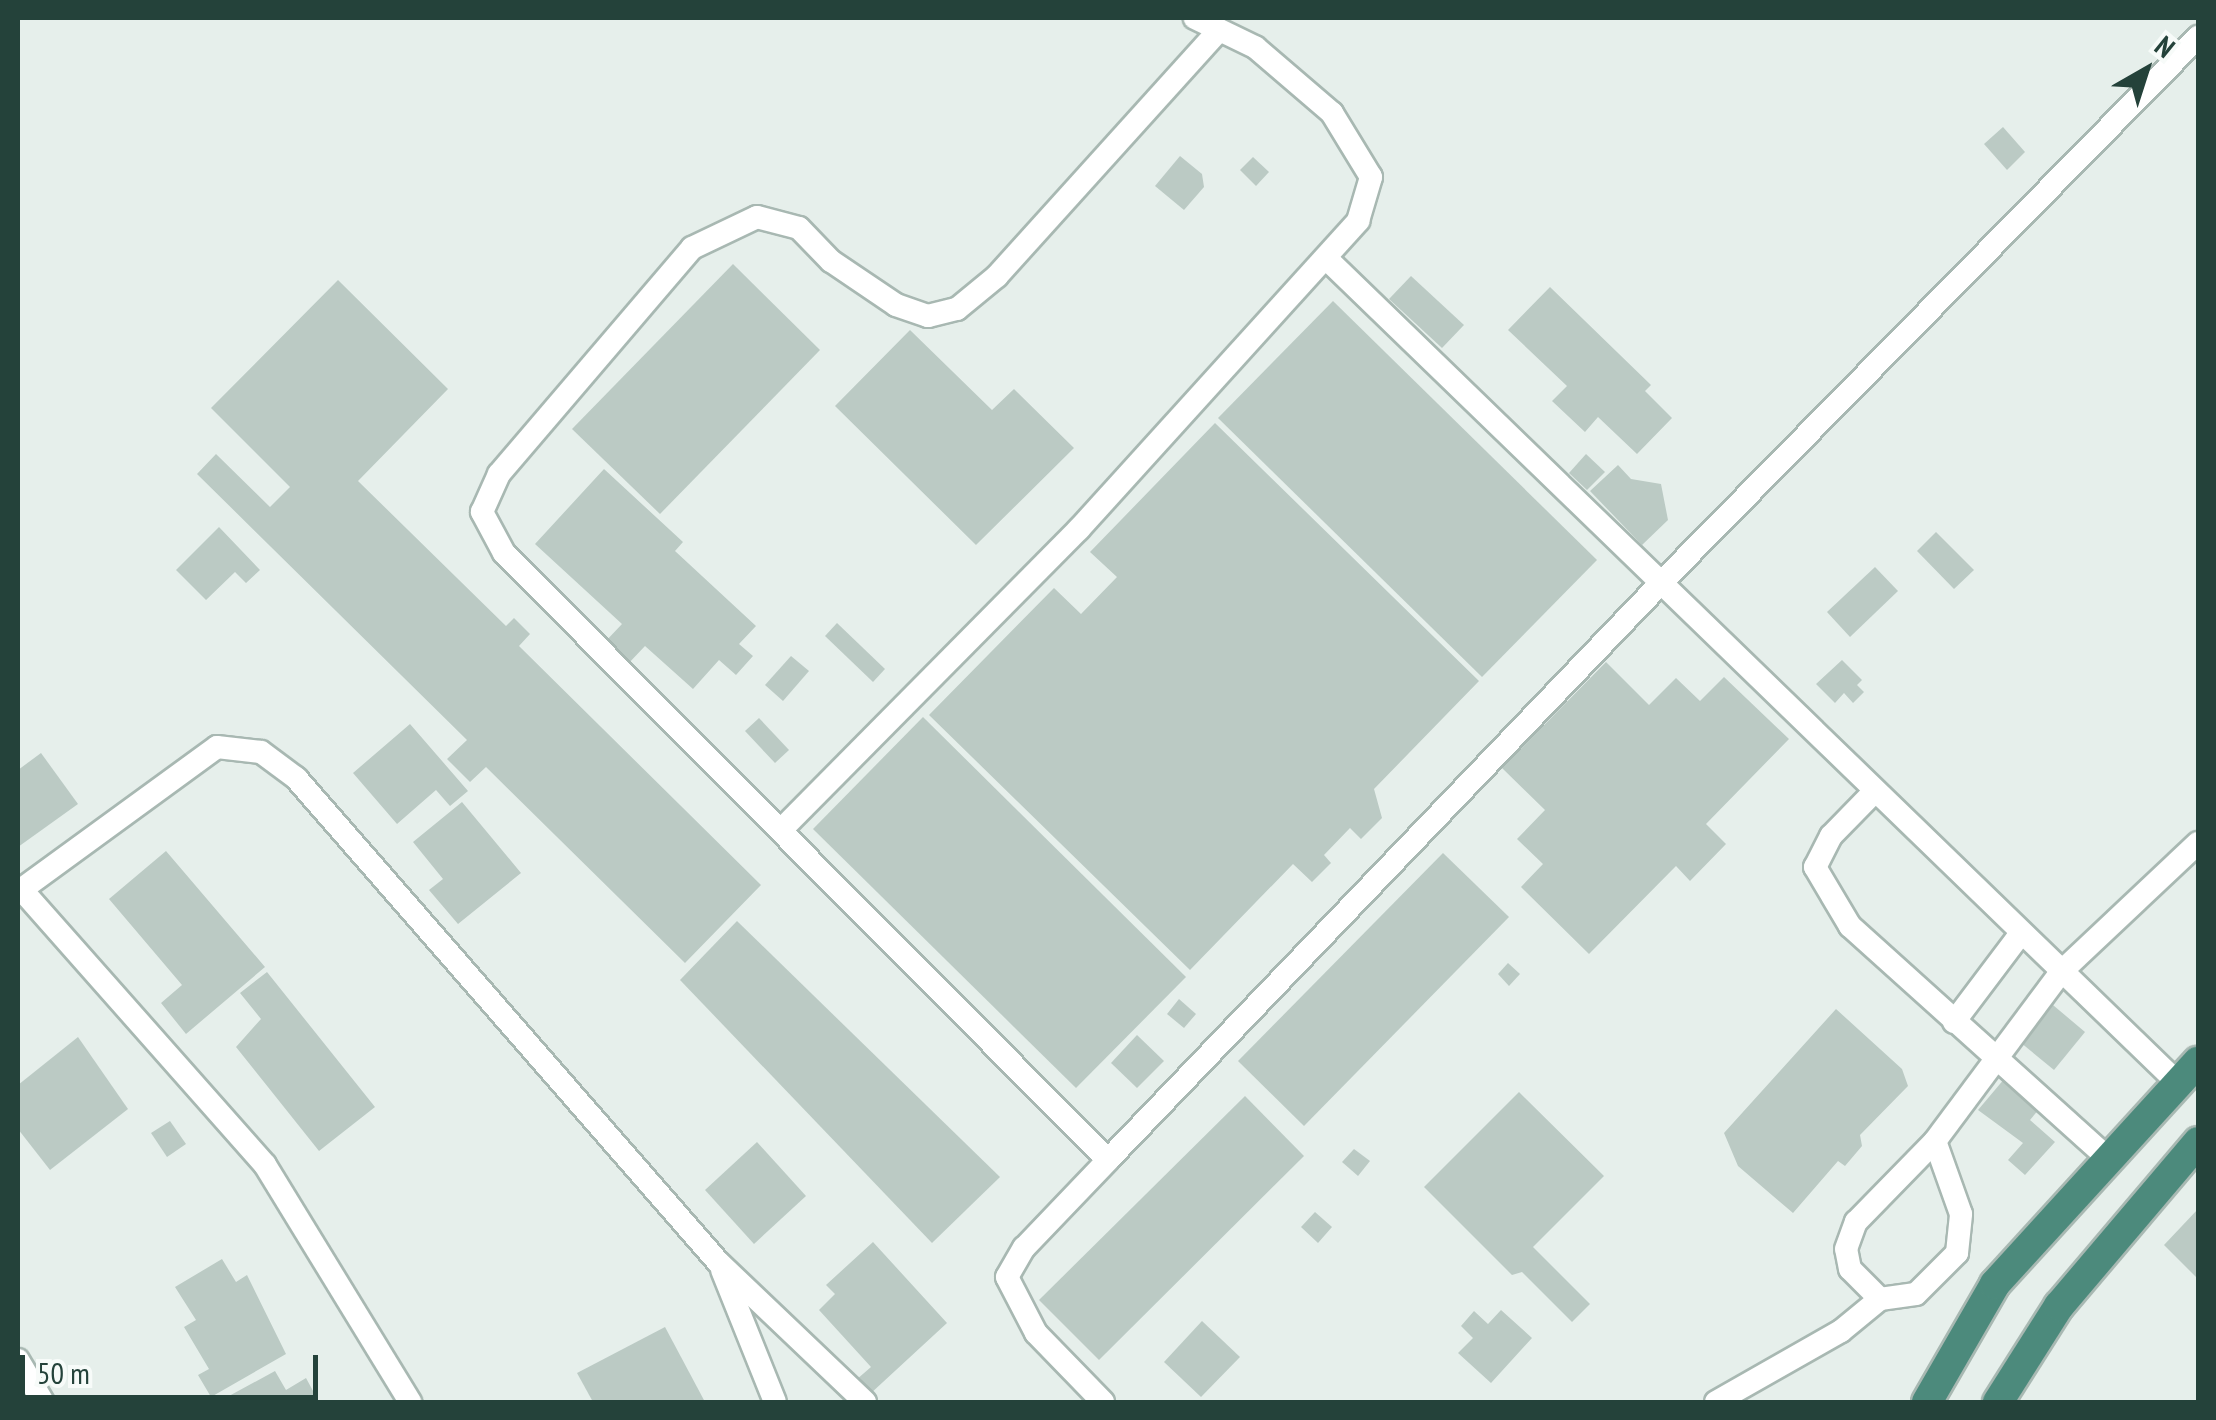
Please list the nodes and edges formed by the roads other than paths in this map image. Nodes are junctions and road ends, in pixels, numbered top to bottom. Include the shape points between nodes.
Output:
1 (1196, 18) edge
2 (1219, 30) junction
3 (2198, 37) edge
4 (1329, 260) junction
5 (1659, 584) junction
6 (1873, 792) junction
7 (783, 828) junction
8 (2198, 844) edge
9 (20, 890) edge
10 (2020, 933) junction
11 (2061, 972) junction
12 (1954, 1022) junction
13 (1995, 1057) junction
14 (2189, 1073) edge
15 (1936, 1141) junction
16 (2198, 1142) edge
17 (1108, 1160) junction
18 (2110, 1160) junction
19 (718, 1262) junction
20 (1880, 1298) junction
21 (18, 1360) edge
22 (44, 1402) edge
23 (410, 1402) edge
24 (775, 1402) edge
25 (865, 1402) edge
26 (1103, 1402) edge
27 (1716, 1402) edge
28 (1927, 1402) edge
29 (1998, 1402) edge

1 - 2 lane
2 - 4 lane via 1255,47 1332,113 1371,177 1358,221
2 - 7 lane via 997,276 957,309 928,316 896,304 831,261 799,228 757,217 692,248 499,474 482,512 504,553
3 - 5 lane
4 - 5 lane
4 - 7 lane via 1079,529
5 - 6 lane
5 - 17 lane
6 - 10 lane
6 - 12 lane via 1831,836 1816,867 1850,926
7 - 17 lane
8 - 11 lane
9 - 19 lane via 217,747 261,752 296,778
9 - 23 lane via 265,1165
10 - 11 lane
10 - 12 lane
11 - 13 lane
11 - 14 lane
12 - 13 lane
13 - 15 lane
13 - 18 lane
14 - 18 highway
15 - 20 lane via 1856,1222 1846,1249 1850,1269
15 - 20 lane via 1963,1239 1958,1253 1916,1294
16 - 29 highway via 2059,1306
17 - 26 lane via 1024,1248 1007,1278 1036,1332
18 - 28 highway via 1994,1284
19 - 24 lane
19 - 25 lane
20 - 27 lane via 1841,1330
21 - 22 lane

